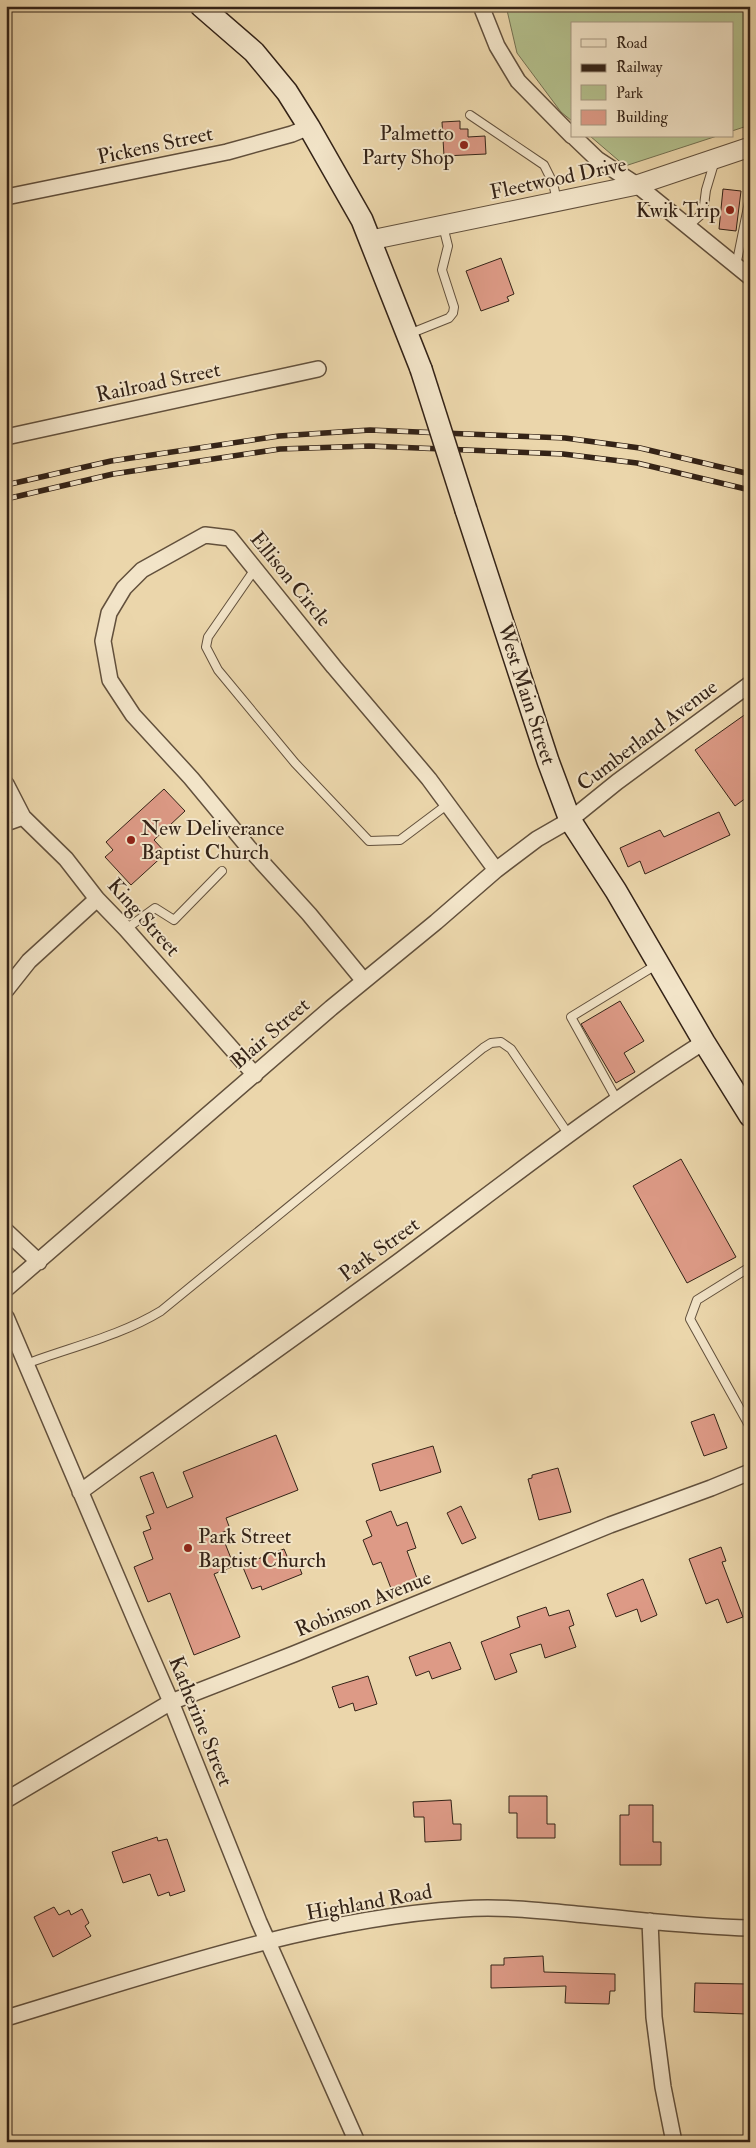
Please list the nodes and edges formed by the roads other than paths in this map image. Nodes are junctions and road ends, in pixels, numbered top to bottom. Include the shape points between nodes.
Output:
1 (200, 6) edge
2 (481, 6) edge
3 (470, 115) dead end
4 (309, 127) junction
5 (571, 135) edge
6 (574, 138) edge
7 (750, 147) edge
8 (715, 160) junction
9 (637, 185) junction
10 (750, 196) edge
11 (6, 197) edge
12 (557, 202) junction
13 (443, 226) junction
14 (687, 227) junction
15 (371, 240) junction
16 (736, 266) junction
17 (750, 277) edge
18 (408, 334) junction
19 (318, 369) dead end
20 (6, 437) edge
21 (255, 569) junction
22 (750, 684) edge
23 (6, 784) edge
24 (448, 804) junction
25 (23, 817) junction
26 (570, 820) junction
27 (6, 823) edge
28 (496, 870) junction
29 (222, 871) dead end
30 (98, 899) junction
31 (126, 929) junction
32 (659, 963) junction
33 (364, 981) junction
34 (8, 987) edge
35 (704, 1042) junction
36 (255, 1075) junction
37 (617, 1100) junction
38 (750, 1116) edge
39 (569, 1135) junction
40 (6, 1231) edge
41 (39, 1262) junction
42 (750, 1267) edge
43 (6, 1289) edge
44 (6, 1317) edge
45 (26, 1364) junction
46 (750, 1427) edge
47 (750, 1472) edge
48 (80, 1492) junction
49 (171, 1702) junction
50 (6, 1800) edge
51 (650, 1921) junction
52 (750, 1928) edge
53 (269, 1942) junction
54 (6, 2018) edge
55 (357, 2142) edge
56 (674, 2142) edge

1 - 4 main road, West Main Street via 254,52 287,92
2 - 5 street via 497,46 518,81
3 - 12 lane via 544,164
4 - 11 street, Pickens Street via 227,152
4 - 15 main road, West Main Street
6 - 9 street via 597,160
7 - 8 street, Fleetwood Drive
8 - 9 street, Fleetwood Drive
8 - 14 lane via 703,213
9 - 12 street, Fleetwood Drive
9 - 14 street
10 - 16 lane
12 - 13 street, Fleetwood Drive
13 - 15 street, Fleetwood Drive
13 - 18 lane via 448,246 442,270 454,306 453,313 449,318
14 - 16 street
15 - 18 main road, West Main Street
16 - 17 street
18 - 26 main road, West Main Street, bridge
19 - 20 street, Railroad Street
21 - 24 street, Ellison Circle
21 - 24 lane via 208,637 206,647 218,670 295,763 369,841 400,840
21 - 33 street, Ellison Circle via 230,538 206,535 142,570 124,588 109,613 103,641 110,680 133,715
22 - 26 street, Cumberland Avenue
23 - 25 street, King Street
24 - 28 street, Ellison Circle
25 - 27 street
25 - 30 street, King Street via 66,859
26 - 28 street, Blair Street
26 - 32 main road, West Main Street
28 - 33 street, Blair Street
29 - 31 lane via 174,920 155,908
30 - 31 street, King Street
30 - 34 street via 30,961
31 - 36 street, King Street
32 - 35 main road, West Main Street
32 - 37 lane via 570,1017
33 - 36 street, Blair Street
35 - 37 street, Park Street
35 - 38 main road, West Main Street
36 - 41 street, Blair Street
37 - 39 street, Park Street
39 - 45 lane via 511,1049 501,1042 491,1043 161,1311 114,1333
39 - 48 street, Park Street
40 - 41 street
41 - 43 street, Blair Street
42 - 46 lane via 698,1300 690,1319
44 - 45 street, Katherine Street
45 - 48 street, Katherine Street
47 - 49 street, Robinson Avenue
48 - 49 street, Katherine Street
49 - 50 street, Robinson Avenue
49 - 53 street, Katherine Street
51 - 52 street, Highland Road
51 - 53 street, Highland Road via 517,1908 462,1908 398,1915
51 - 56 street via 654,2017
53 - 54 street, Highland Road
53 - 55 street, Katherine Street

